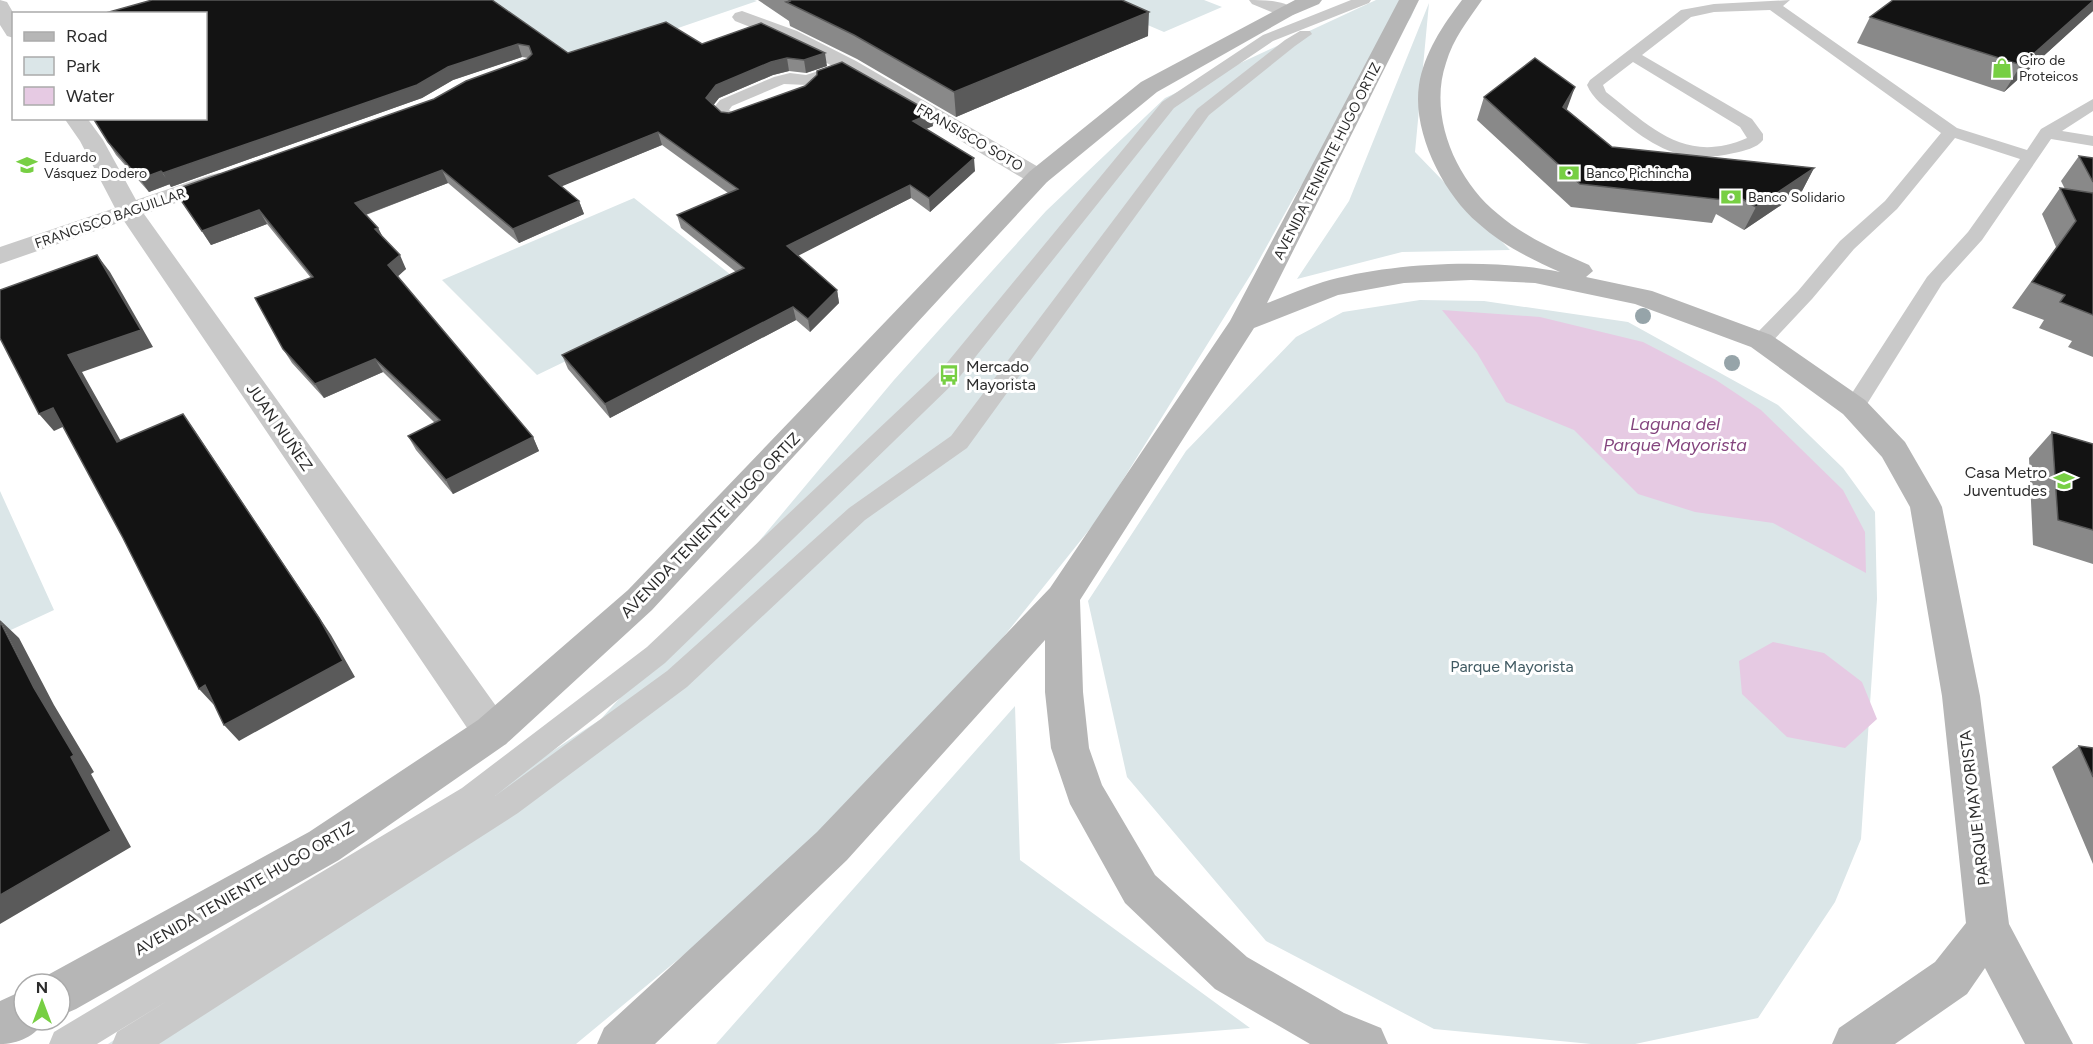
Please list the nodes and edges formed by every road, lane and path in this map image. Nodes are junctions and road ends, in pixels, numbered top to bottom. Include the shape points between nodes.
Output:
1 (1366, 0) edge
2 (1409, 0) edge
3 (1472, 0) edge
4 (1778, 3) edge
5 (1286, 4) edge
6 (0, 6) edge
7 (742, 17) dead end
8 (11, 42) edge
9 (1632, 56) junction
10 (849, 66) junction
11 (2093, 104) edge
12 (757, 111) edge
13 (76, 120) edge
14 (1951, 132) junction
15 (2047, 133) junction
16 (2093, 141) edge
17 (2032, 157) junction
18 (242, 172) edge
19 (1038, 177) junction
20 (130, 212) junction
21 (0, 256) edge
22 (1642, 297) junction
23 (1244, 322) junction
24 (1761, 341) junction
25 (1854, 407) junction
26 (1062, 598) junction
27 (492, 732) junction
28 (1988, 929) junction
29 (72, 986) edge
30 (66, 1044) edge
31 (129, 1044) edge
32 (620, 1044) edge
33 (1365, 1044) edge
34 (1855, 1044) edge
35 (2050, 1044) edge

1 - 30 lane via 1268,38 1168,105 949,375 656,655 472,797
1 - 31 lane via 1290,43 1203,112 959,441 857,514 677,679 508,804
2 - 23 main road, AVENIDA TENIENTE HUGO ORTIZ
3 - 22 main road via 1442,43 1429,86 1427,106 1449,169 1468,199 1505,232 1549,257
4 - 9 lane via 1686,13
4 - 14 lane
5 - 19 main road, AVENIDA TENIENTE HUGO ORTIZ via 1149,87
6 - 8 street
7 - 10 street, FRANSISCO SOTO via 790,34
9 - 9 lane via 1595,86 1599,94 1663,143 1684,149 1723,151 1741,148 1755,140 1746,123
10 - 12 lane via 804,87 797,78 780,80 726,103 719,111 731,119
10 - 19 street, FRANSISCO SOTO
11 - 15 lane
13 - 20 street, JUAN NUÑEZ
14 - 17 lane
14 - 24 lane via 1891,205 1847,245
15 - 16 lane
15 - 17 lane
17 - 25 lane via 1975,236 1934,281
18 - 20 street, FRANCISCO BAGUILLAR
19 - 27 main road, AVENIDA TENIENTE HUGO ORTIZ via 640,600
20 - 21 street, FRANCISCO BAGUILLAR
20 - 27 street, JUAN NUÑEZ
22 - 23 main road, PARQUE MAYORISTA via 1535,275 1404,275 1332,288
22 - 24 main road, PARQUE MAYORISTA
23 - 26 main road
24 - 25 main road, PARQUE MAYORISTA
25 - 28 main road, PARQUE MAYORISTA via 1894,450 1926,507 1961,696
26 - 32 main road via 832,846
26 - 33 main road via 1070,748 1084,791 1140,889 1232,973 1330,1030
27 - 29 main road, AVENIDA TENIENTE HUGO ORTIZ via 324,846
28 - 34 main road via 1951,978
28 - 35 main road

